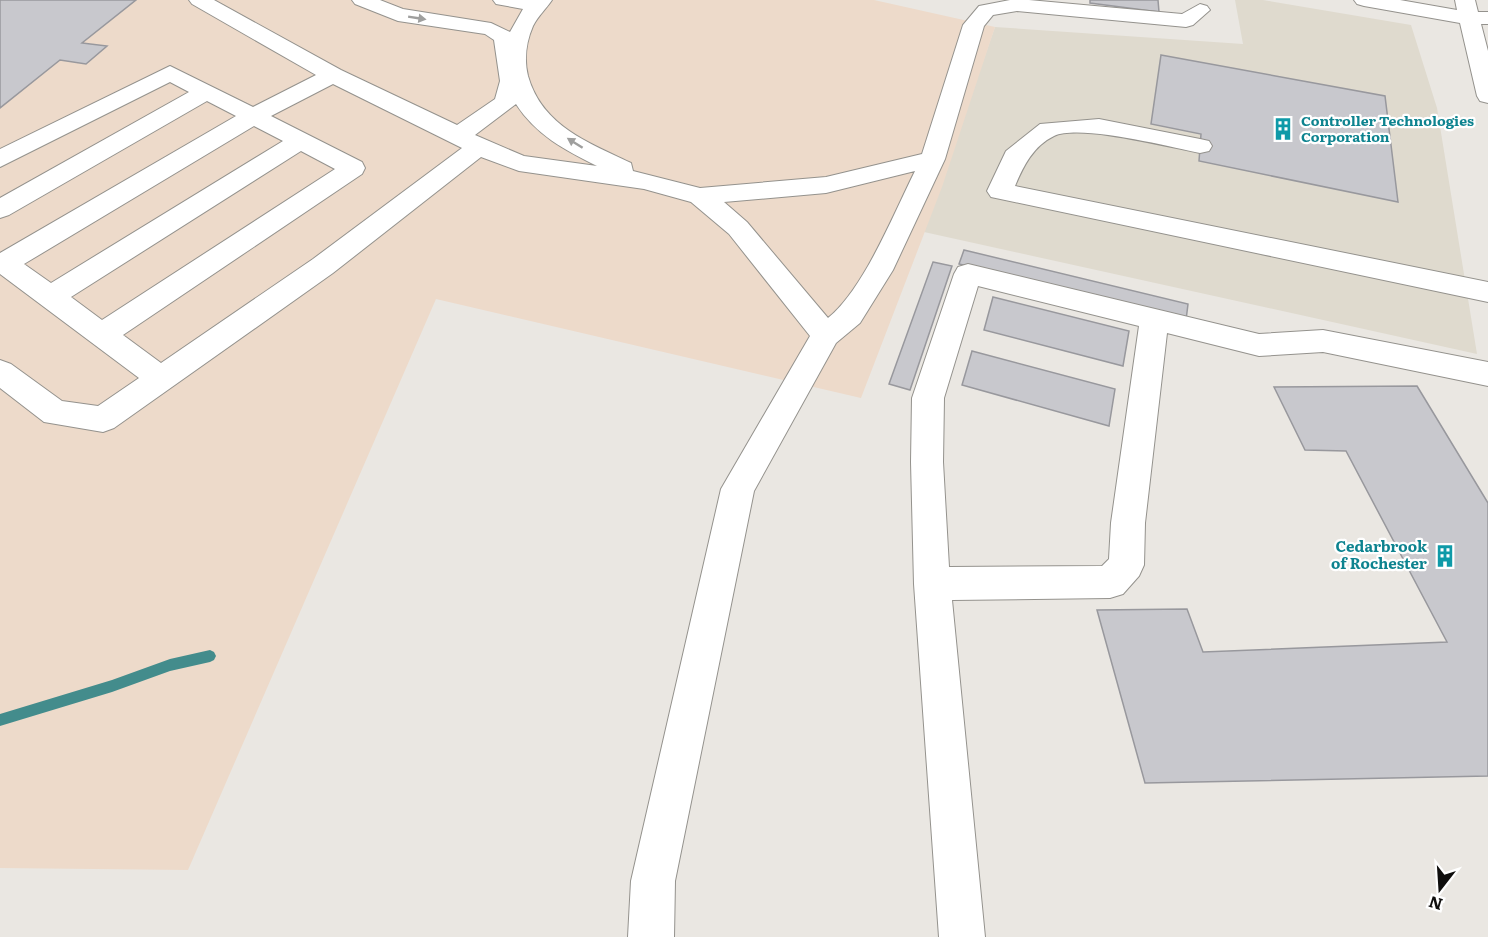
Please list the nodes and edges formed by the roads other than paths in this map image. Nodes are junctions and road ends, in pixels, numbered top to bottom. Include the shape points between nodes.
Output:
1 (199, 0) edge
2 (362, 0) edge
3 (503, 0) edge
4 (1364, 0) edge
5 (540, 2) edge
6 (1200, 10) dead end
7 (1477, 16) edge
8 (333, 75) junction
9 (206, 92) junction
10 (1488, 96) edge
11 (253, 116) junction
12 (300, 141) junction
13 (468, 141) junction
14 (1200, 146) dead end
15 (0, 159) edge
16 (933, 159) junction
17 (645, 181) junction
18 (700, 196) junction
19 (0, 209) edge
20 (2, 262) edge
21 (1488, 292) edge
22 (50, 297) junction
23 (1154, 320) junction
24 (101, 335) junction
25 (826, 335) junction
26 (0, 372) edge
27 (1488, 374) edge
28 (159, 377) junction
29 (932, 584) junction
30 (651, 937) edge
31 (962, 937) edge

1 - 8 street
2 -> 13 street via 384,11 491,29 504,38 511,81 506,102
3 - 5 street
4 - 7 street
17 -> 5 street via 575,144 537,116 514,68 515,45
6 - 16 street via 1186,21 1017,5 986,10 974,26
7 - 10 street
8 - 11 street
8 - 13 street
9 - 11 street
9 - 15 street via 170,73
9 - 19 street
11 - 12 street
11 - 20 street
12 - 22 street
12 - 24 street via 353,168
13 - 17 street via 519,163
13 - 28 street via 323,266
14 - 21 street via 1100,126 1048,129 1015,156 1000,190
16 - 18 street via 826,185
16 - 25 street via 879,270 850,316
17 - 18 street
18 - 25 street via 738,228
20 - 22 street
22 - 24 street
23 - 27 street via 1259,345 1323,341
23 - 29 street via 1126,565 1110,582
23 - 29 street via 968,274 928,398
24 - 28 street
25 - 30 street via 738,489 653,881
26 - 28 street via 55,413 103,419
29 - 31 street

